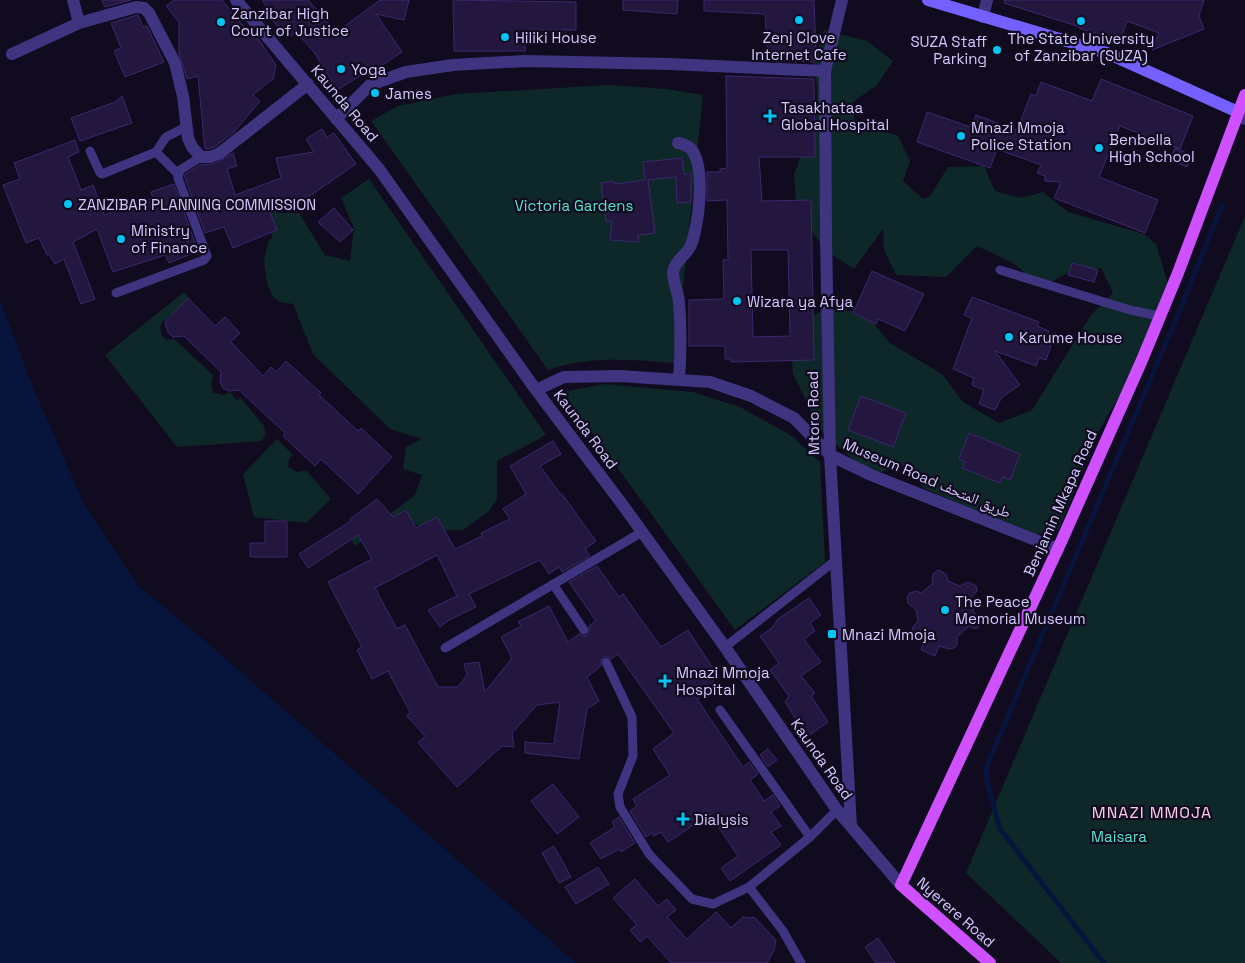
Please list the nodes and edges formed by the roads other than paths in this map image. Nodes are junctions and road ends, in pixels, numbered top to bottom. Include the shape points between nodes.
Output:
1 (73, 0) edge
2 (236, 0) edge
3 (842, 0) edge
4 (928, 0) edge
5 (987, 0) edge
6 (983, 17) junction
7 (79, 23) junction
8 (12, 54) dead end
9 (825, 71) junction
10 (308, 84) junction
11 (1245, 95) edge
12 (1242, 116) edge
13 (336, 118) junction
14 (186, 128) junction
15 (678, 143) dead end
16 (90, 151) dead end
17 (156, 152) junction
18 (202, 157) junction
19 (178, 174) junction
20 (1000, 270) dead end
21 (116, 293) dead end
22 (1159, 316) junction
23 (679, 379) junction
24 (536, 390) junction
25 (830, 455) junction
26 (642, 532) junction
27 (1058, 549) junction
28 (836, 560) junction
29 (553, 584) junction
30 (584, 630) dead end
31 (725, 647) junction
32 (445, 648) dead end
33 (606, 662) dead end
34 (720, 710) dead end
35 (837, 810) junction
36 (851, 826) junction
37 (810, 837) junction
38 (901, 885) junction
39 (750, 887) junction
40 (802, 963) edge
41 (990, 963) edge

1 - 7 street
2 - 10 street, Kaunda Road
3 - 9 street, Mtoro Road
4 - 6 main road
5 - 6 street
6 - 12 main road via 1107,53
7 - 8 street
7 - 14 street via 136,7 144,8 175,64
9 - 13 street via 554,62 453,65 406,72 370,85
9 - 25 street, Mtoro Road
10 - 13 street, Kaunda Road
10 - 18 street via 220,153
11 - 12 main road, Benjamin Mkapa Road
12 - 22 main road, Benjamin Mkapa Road via 1232,127
13 - 24 street, Kaunda Road via 379,169
14 - 17 lane via 166,137
14 - 18 street via 192,147
15 - 23 street via 693,151 700,192 694,237 673,272 682,340
16 - 17 lane via 102,174
17 - 19 lane
18 - 19 lane
19 - 21 lane via 206,256 204,260
20 - 22 lane
22 - 27 main road, Benjamin Mkapa Road
23 - 24 street, Museum Road طريق المتحف via 564,377
23 - 25 street, Museum Road طريق المتحف via 710,382 751,396 794,418
24 - 26 street, Kaunda Road
25 - 27 street, Museum Road طريق المتحف via 871,475
25 - 28 street, Mtoro Road
26 - 29 lane
26 - 31 street, Kaunda Road
27 - 38 main road, Benjamin Mkapa Road
28 - 31 lane
28 - 36 street, Mtoro Road
29 - 30 lane
29 - 32 lane
31 - 35 street, Kaunda Road
33 - 39 lane via 632,717 633,756 618,794 620,807 649,854 692,899 712,904
34 - 37 lane
35 - 36 street, Kaunda Road
35 - 37 lane
36 - 38 street, Kaunda Road
37 - 39 lane
38 - 41 main road, Nyerere Road
39 - 40 lane

